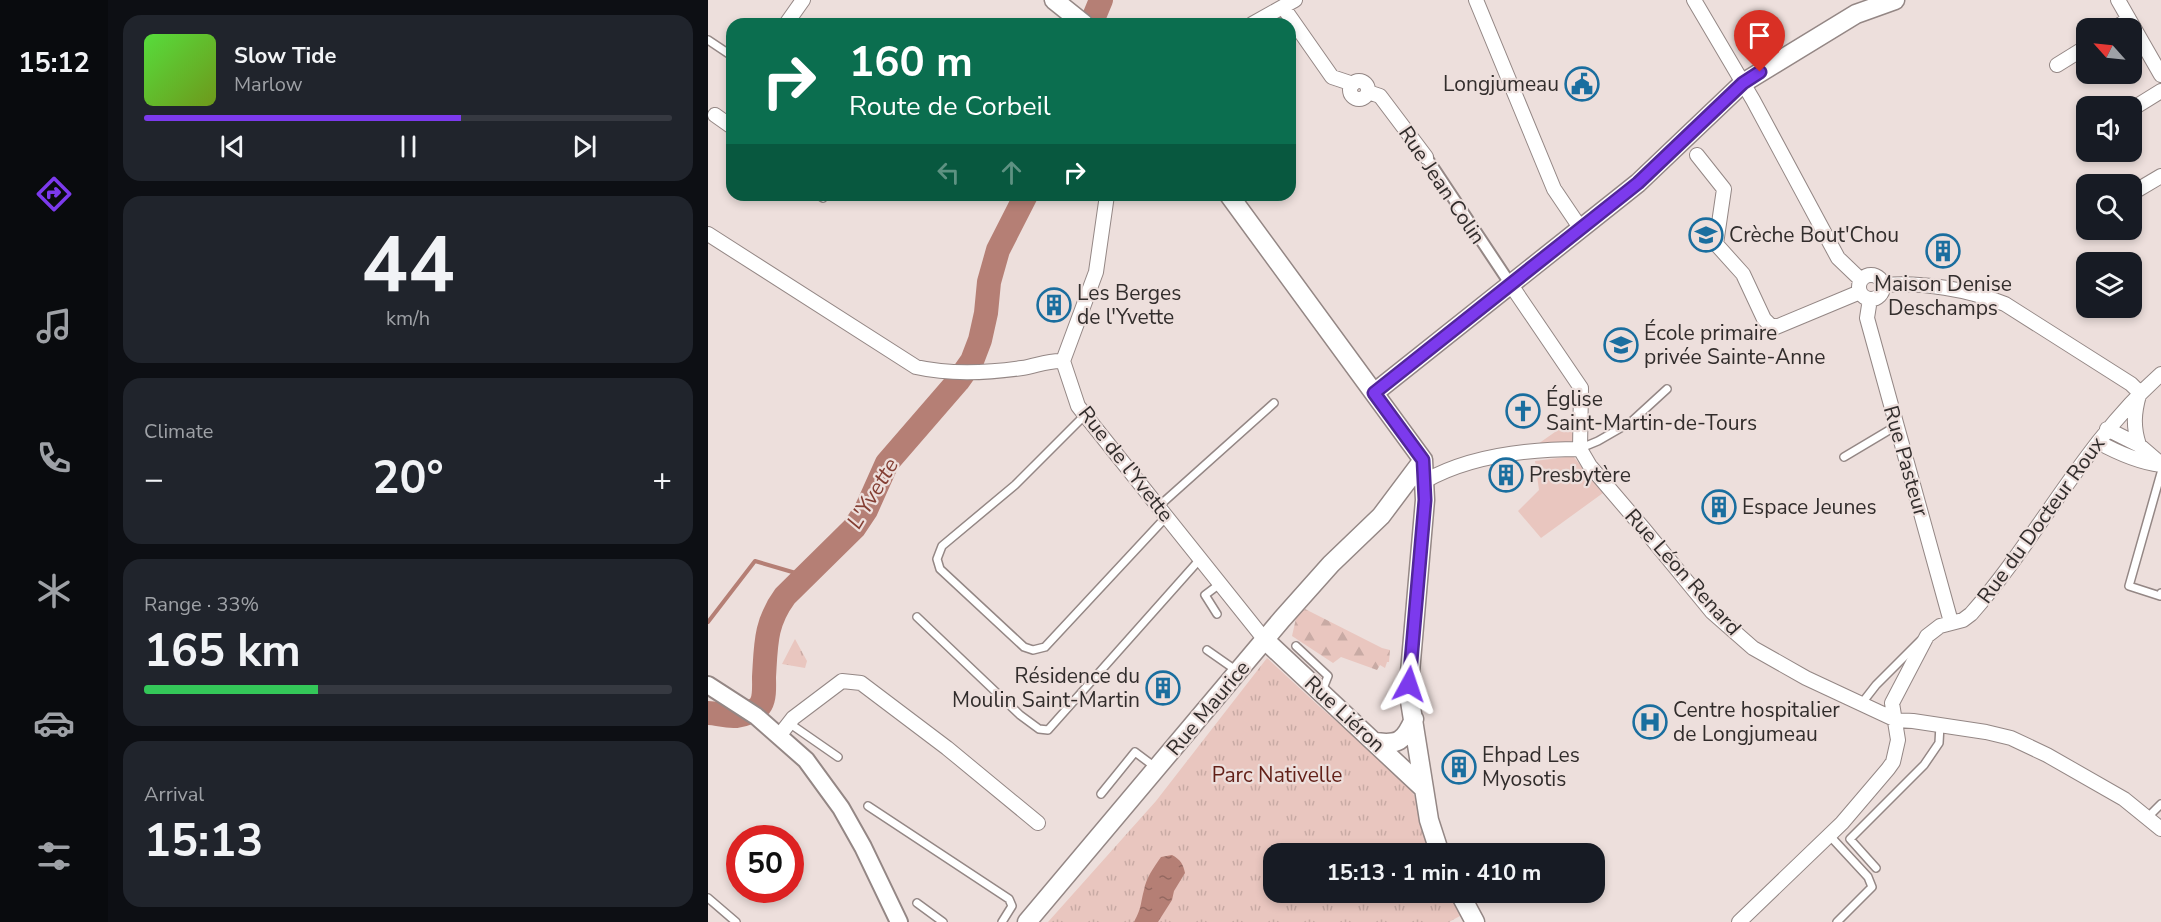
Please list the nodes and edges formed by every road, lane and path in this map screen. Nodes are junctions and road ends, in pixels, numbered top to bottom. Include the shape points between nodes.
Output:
1 (803, 0) edge
2 (1054, 0) edge
3 (1476, 0) edge
4 (1694, 0) edge
5 (1895, 0) edge
6 (2118, 0) edge
7 (1289, 3) edge
8 (790, 18) edge
9 (1076, 18) edge
10 (1263, 18) edge
11 (2128, 18) edge
12 (708, 40) edge
13 (2142, 42) edge
14 (726, 52) edge
15 (2076, 53) edge
16 (2057, 66) dead end
17 (2161, 75) edge
18 (1743, 83) junction
19 (2161, 91) edge
20 (2142, 103) edge
21 (714, 115) dead end
22 (726, 123) edge
23 (1697, 155) dead end
24 (1426, 158) joint
25 (2161, 176) edge
26 (2142, 187) edge
27 (1106, 201) edge
28 (1233, 201) edge
29 (1581, 228) junction
30 (708, 234) edge
31 (1511, 285) junction
32 (1883, 285) junction
33 (1864, 290) junction
34 (1063, 361) junction
35 (2161, 374) edge
36 (1667, 390) dead end
37 (1374, 393) junction
38 (2140, 393) junction
39 (1274, 403) dead end
40 (1086, 416) junction
41 (1896, 426) junction
42 (2107, 429) junction
43 (2098, 442) junction
44 (2139, 445) junction
45 (1580, 449) junction
46 (1844, 457) dead end
47 (1423, 460) junction
48 (2161, 464) edge
49 (2161, 473) edge
50 (1423, 489) junction
51 (1393, 499) junction
52 (1163, 511) junction
53 (1201, 558) junction
54 (1221, 584) junction
55 (2161, 593) edge
56 (1217, 614) dead end
57 (917, 617) dead end
58 (1952, 622) junction
59 (1927, 636) junction
60 (1265, 640) junction
61 (1296, 646) dead end
62 (1207, 650) dead end
63 (1239, 672) junction
64 (708, 685) edge
65 (1321, 693) junction
66 (1862, 704) junction
67 (1413, 718) junction
68 (1896, 720) junction
69 (1940, 725) junction
70 (784, 729) junction
71 (1374, 742) junction
72 (838, 757) dead end
73 (1157, 768) junction
74 (1424, 788) junction
75 (1101, 794) dead end
76 (2161, 804) edge
77 (868, 806) dead end
78 (2148, 817) junction
79 (1038, 823) dead end
80 (2161, 829) edge
81 (1830, 836) junction
82 (1436, 843) edge
83 (1876, 868) dead end
84 (708, 898) edge
85 (918, 903) dead end
86 (1464, 903) edge
87 (736, 922) edge
88 (899, 922) edge
89 (944, 922) edge
90 (1002, 922) edge
91 (1027, 922) edge
92 (1475, 922) edge
93 (1739, 922) edge
94 (1837, 922) edge

1 - 8 street
2 - 9 main road
3 - 29 street via 1554,189
4 - 18 street
5 - 18 main road via 1856,14
6 - 11 street
7 - 10 street
7 - 24 street, Rue Jean Colin via 1332,77 1363,83 1368,92 1380,96
12 - 14 lane
13 - 17 street
15 - 16 street
18 - 29 main road via 1638,183
18 - 33 street via 1838,258
19 - 20 street
21 - 22 street
23 - 33 street via 1724,189 1716,244 1743,274 1769,324 1776,327
24 - 31 street, Rue Jean Colin
25 - 26 street
27 - 34 street via 1096,272
28 - 37 main road
29 - 31 main road
30 - 34 street via 911,365 978,373
31 - 37 main road
31 - 45 street via 1581,388
32 - 33 street via 1874,298
32 - 33 street via 1878,277 1869,275
32 - 38 street via 1918,284 1985,296 2005,304
33 - 41 street, Rue Pasteur via 1867,318
34 - 40 street, Rue de l'Yvette via 1078,406
35 - 38 street, Rue du Docteur Roux
36 - 45 lane via 1631,422
37 - 47 main road
38 - 42 street, Rue du Docteur Roux
38 - 44 street via 2134,417
39 - 52 lane
40 - 52 street, Rue de l'Yvette
40 - 52 lane via 1015,486 942,546 937,559 940,568 1024,647 1045,647
41 - 46 lane
41 - 58 street, Rue Pasteur
42 - 43 street, Rue du Docteur Roux
42 - 44 street
43 - 48 street via 2147,464
43 - 58 street, Rue du Docteur Roux via 1980,604 1963,620
44 - 48 street
45 - 50 street via 1527,452 1460,464
45 - 66 street, Rue Léon Renard via 1590,466 1732,631 1753,648 1806,678
47 - 50 main road
47 - 51 main road, Rue Maurice
49 - 55 lane via 2128,586 2160,596
50 - 51 main road
50 - 67 main road via 1409,684
51 - 60 main road, Rue Maurice
52 - 53 street, Rue de l'Yvette
53 - 54 street, Rue de l'Yvette
53 - 57 lane via 1048,730 1039,729 1020,715
54 - 56 lane via 1205,596
54 - 60 street, Rue de l'Yvette
58 - 59 street, Rue du Docteur Roux
59 - 66 lane via 1892,668
59 - 68 street via 1892,703
60 - 63 main road, Rue Maurice
60 - 65 main road, Rue Liéron
61 - 65 lane via 1328,676
62 - 63 lane
63 - 73 main road, Rue Maurice
64 - 70 street
65 - 71 main road, Rue Liéron
66 - 68 street, Rue Léon Renard
67 - 71 main road via 1402,739 1393,744
67 - 74 main road
68 - 69 street, Rue Léon Renard
68 - 81 street via 1898,740 1893,762
69 - 78 street, Rue Léon Renard via 2011,738 2081,774
69 - 83 lane via 1939,743 1924,765 1850,839
70 - 72 lane
70 - 79 street via 842,681 861,682
70 - 88 street via 841,808
71 - 74 main road, Rue Liéron
73 - 75 lane via 1135,752
73 - 91 main road, Rue Maurice
74 - 82 main road
76 - 78 lane
77 - 90 lane via 1009,899 1012,906
78 - 80 street, Rue Léon Renard
81 - 93 street
81 - 94 lane via 1868,877 1872,887
84 - 87 lane
85 - 89 lane
86 - 92 main road

